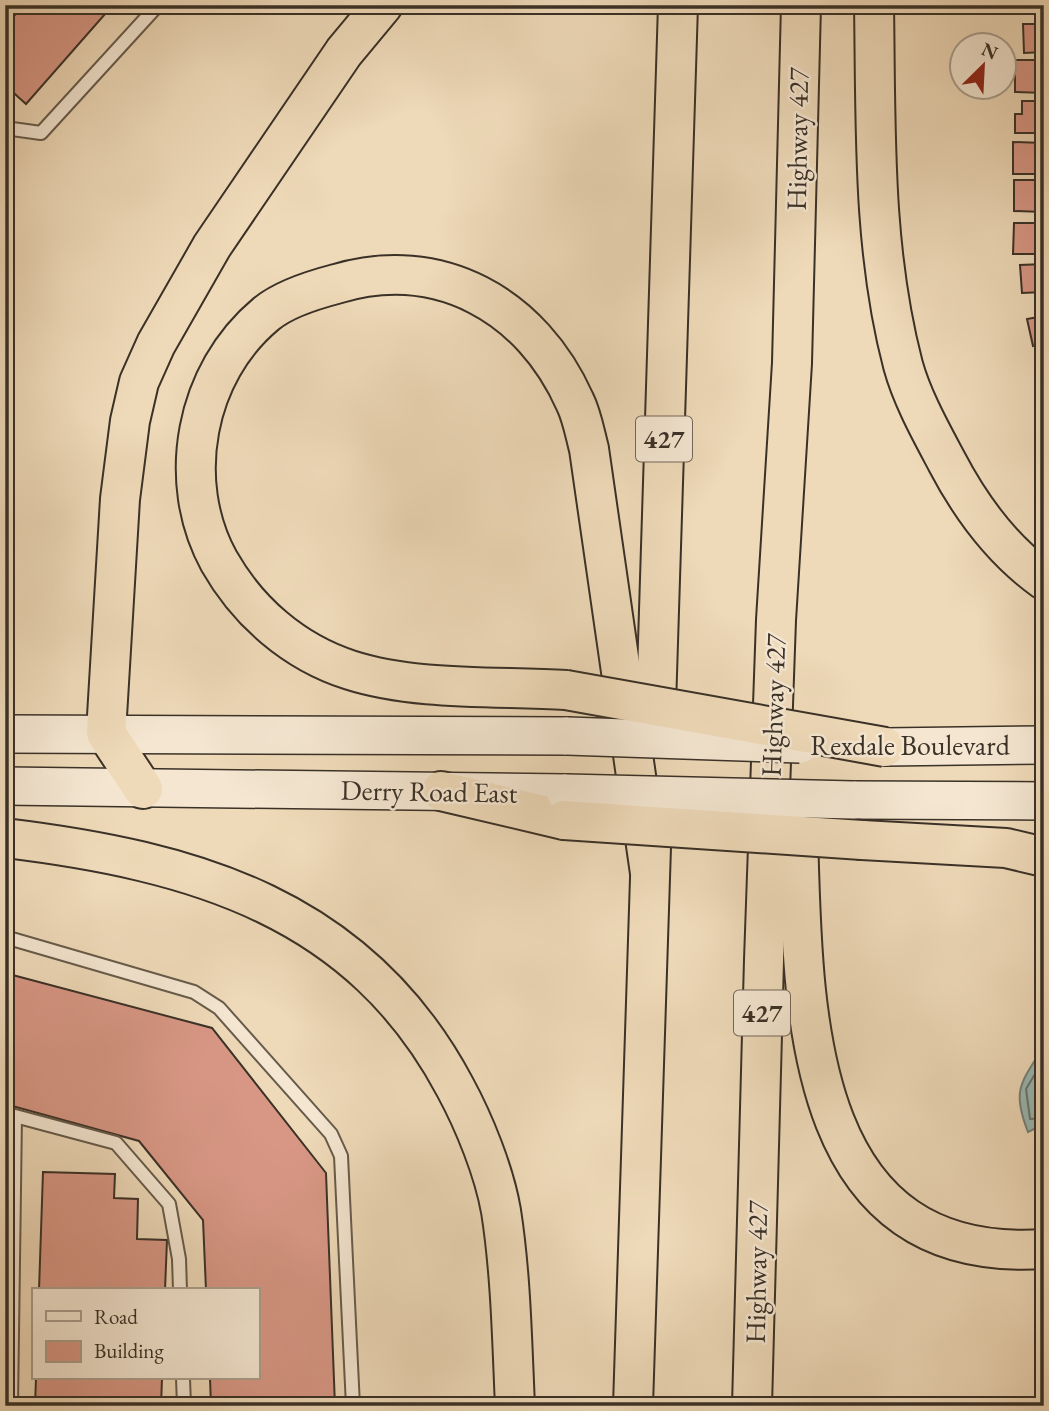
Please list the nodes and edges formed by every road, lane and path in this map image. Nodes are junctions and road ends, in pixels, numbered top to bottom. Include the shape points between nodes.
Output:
1 (158, 5) edge
2 (383, 5) edge
3 (678, 5) edge
4 (801, 5) edge
5 (874, 5) edge
6 (5, 128) edge
7 (1044, 580) edge
8 (776, 620) junction
9 (106, 733) junction
10 (5, 734) edge
11 (567, 736) joint
12 (1044, 745) edge
13 (885, 747) junction
14 (5, 786) edge
15 (143, 789) junction
16 (441, 791) joint
17 (1044, 801) edge
18 (565, 806) junction
19 (5, 838) edge
20 (1044, 857) edge
21 (650, 873) junction
22 (5, 937) edge
23 (10, 1115) edge
24 (1044, 1249) edge
25 (180, 1288) edge
26 (183, 1380) edge
27 (11, 1406) edge
28 (184, 1406) edge
29 (353, 1406) edge
30 (515, 1406) edge
31 (633, 1406) edge
32 (752, 1406) edge

1 - 6 lane via 41,132
2 - 9 highway via 344,52 212,246 139,382 120,499
3 - 21 highway, 427
4 - 8 highway, Highway 427 / 427 via 792,363
5 - 7 highway via 877,218 904,368 971,508 1025,567
8 - 24 highway via 793,680 803,961 814,1058 833,1121 858,1170 920,1226 957,1242 1008,1252
8 - 32 highway, Highway 427 / 427
9 - 10 main road, Derry Road East
9 - 11 main road, Derry Road East
9 - 15 highway
11 - 13 main road, Rexdale Boulevard, bridge
12 - 13 main road, Rexdale Boulevard
13 - 21 highway, bridge via 566,690 390,681 348,670 289,641 236,591 208,541 197,501 195,453 203,410 229,355 267,313 312,291 364,275 409,274 496,302 538,342 575,402 589,449
14 - 15 main road, Derry Road East
15 - 16 main road, Derry Road East
16 - 18 highway
17 - 18 main road, Rexdale Boulevard, bridge
18 - 20 highway, bridge via 862,840 1006,848
19 - 30 highway via 154,865 229,887 325,936 377,978 434,1047 471,1118 501,1209
21 - 31 highway, 427
22 - 29 lane via 194,992 219,1008 331,1134 341,1156
23 - 25 lane via 117,1143 169,1204
23 - 27 lane
26 - 28 lane

